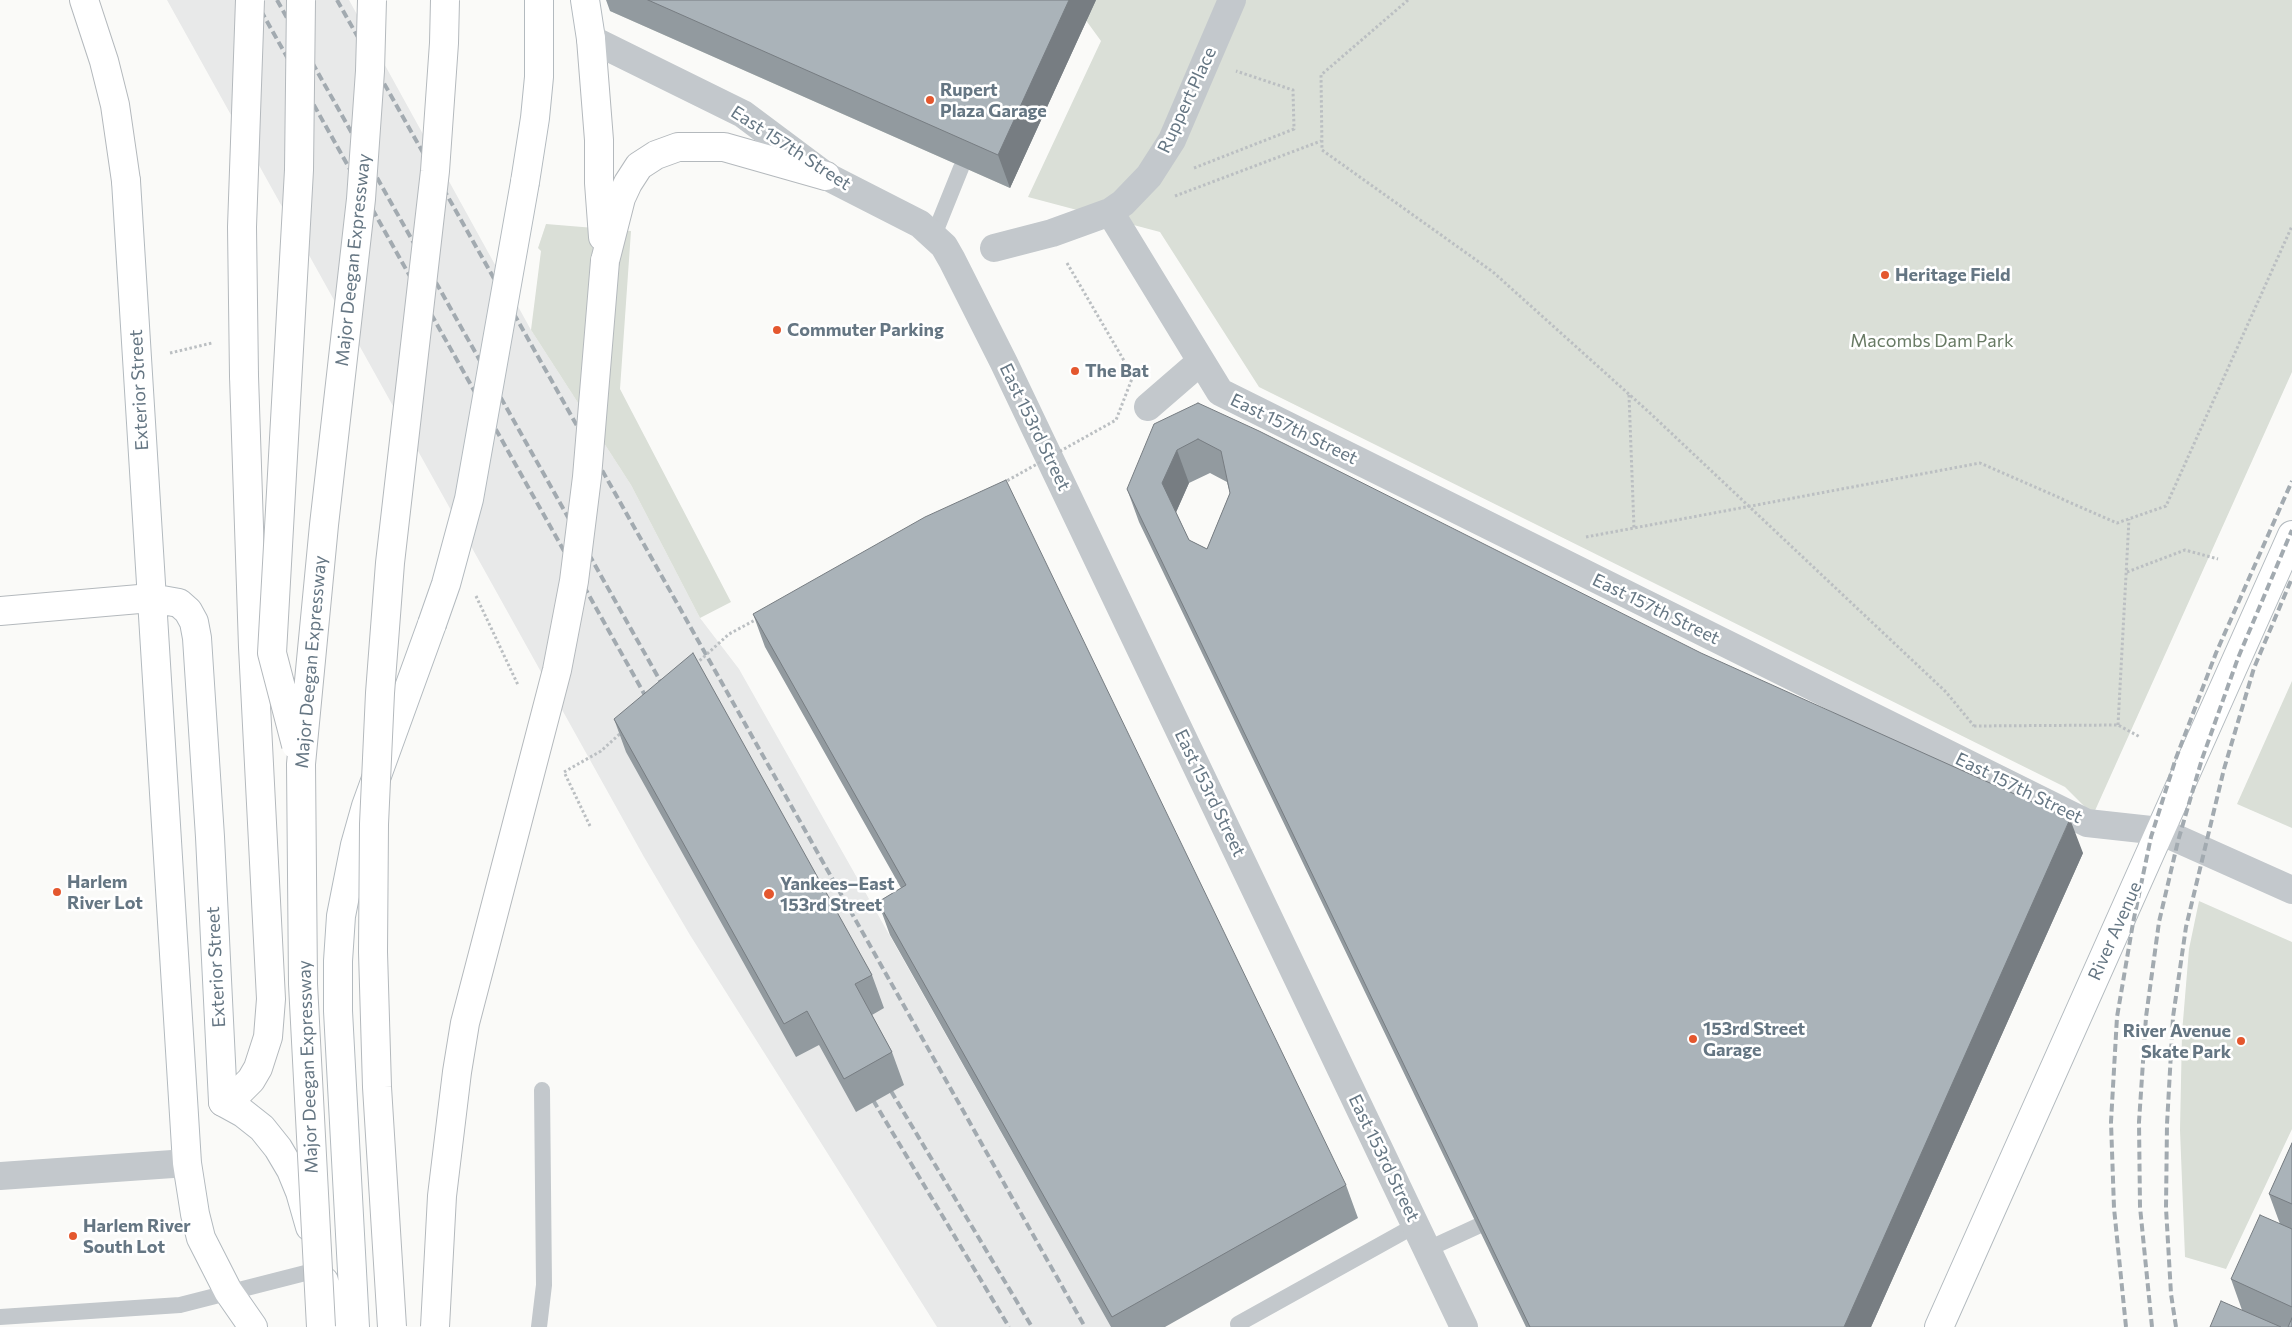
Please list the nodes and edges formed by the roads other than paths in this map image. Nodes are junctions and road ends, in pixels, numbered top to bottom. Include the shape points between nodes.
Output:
1 (84, 0) edge
2 (250, 0) edge
3 (301, 0) edge
4 (372, 0) edge
5 (445, 0) edge
6 (539, 0) edge
7 (586, 0) edge
8 (1232, 0) edge
9 (591, 39) junction
10 (961, 168) edge
11 (826, 176) junction
12 (1116, 207) junction
13 (934, 235) junction
14 (994, 248) dead end
15 (952, 260) joint
16 (605, 261) junction
17 (1200, 362) junction
18 (1148, 407) dead end
19 (2292, 535) edge
20 (151, 598) junction
21 (0, 611) edge
22 (301, 764) junction
23 (2160, 831) junction
24 (2292, 890) edge
25 (542, 1090) dead end
26 (223, 1102) junction
27 (183, 1108) junction
28 (187, 1163) junction
29 (0, 1176) edge
30 (1478, 1226) edge
31 (1422, 1237) junction
32 (321, 1269) junction
33 (228, 1291) junction
34 (0, 1317) edge
35 (1238, 1324) dead end
36 (253, 1327) edge
37 (321, 1327) edge
38 (337, 1327) edge
39 (355, 1327) edge
40 (392, 1327) edge
41 (435, 1327) edge
42 (539, 1327) edge
43 (1464, 1327) edge
44 (1939, 1327) edge

1 - 20 main road, Exterior Street via 115,105 126,181
2 - 26 main road, bridge via 242,227 244,376 253,647 271,998 268,1037 258,1068 252,1080
3 - 22 main road, bridge via 299,170 272,653
4 - 22 main road, Major Deegan Expressway, bridge via 361,199
5 - 40 main road, bridge via 435,171 390,563 374,824 377,1087
6 - 39 main road, bridge via 539,77 535,118 469,498 446,584 366,806 354,846 341,916 338,1011
7 - 9 main road
8 - 12 street, Ruppert Place via 1172,140 1149,176
9 - 11 street, East 157th Street via 743,114
9 - 16 main road
10 - 13 lane
11 - 13 street, East 157th Street via 920,224
11 - 16 main road via 724,147 678,147 656,155 640,166 628,183
12 - 14 street, Ruppert Place via 1052,233
12 - 17 street, East 157th Street
13 - 15 street, East 157th Street
15 - 31 street, East 153rd Street
16 - 41 main road, bridge via 586,486 574,581 556,670 465,1022 445,1169
17 - 18 street
17 - 23 street, East 157th Street via 1220,392 2087,823
19 - 23 main road, River Avenue
20 - 21 main road
20 - 26 main road, Exterior Street via 179,603 194,622 197,638
20 - 27 main road, Exterior Street
22 - 37 main road, Major Deegan Expressway, bridge via 304,984
23 - 24 street, East 157th Street
23 - 44 main road, River Avenue
25 - 42 lane via 544,1285
26 - 27 main road
26 - 32 main road via 262,1128 291,1170
27 - 28 main road, Exterior Street
28 - 29 street
28 - 33 main road, Exterior Street via 201,1238
30 - 31 lane
31 - 35 lane
31 - 43 street, East 153rd Street
32 - 33 lane
32 - 38 main road
33 - 34 lane via 180,1305
33 - 36 main road, Exterior Street

